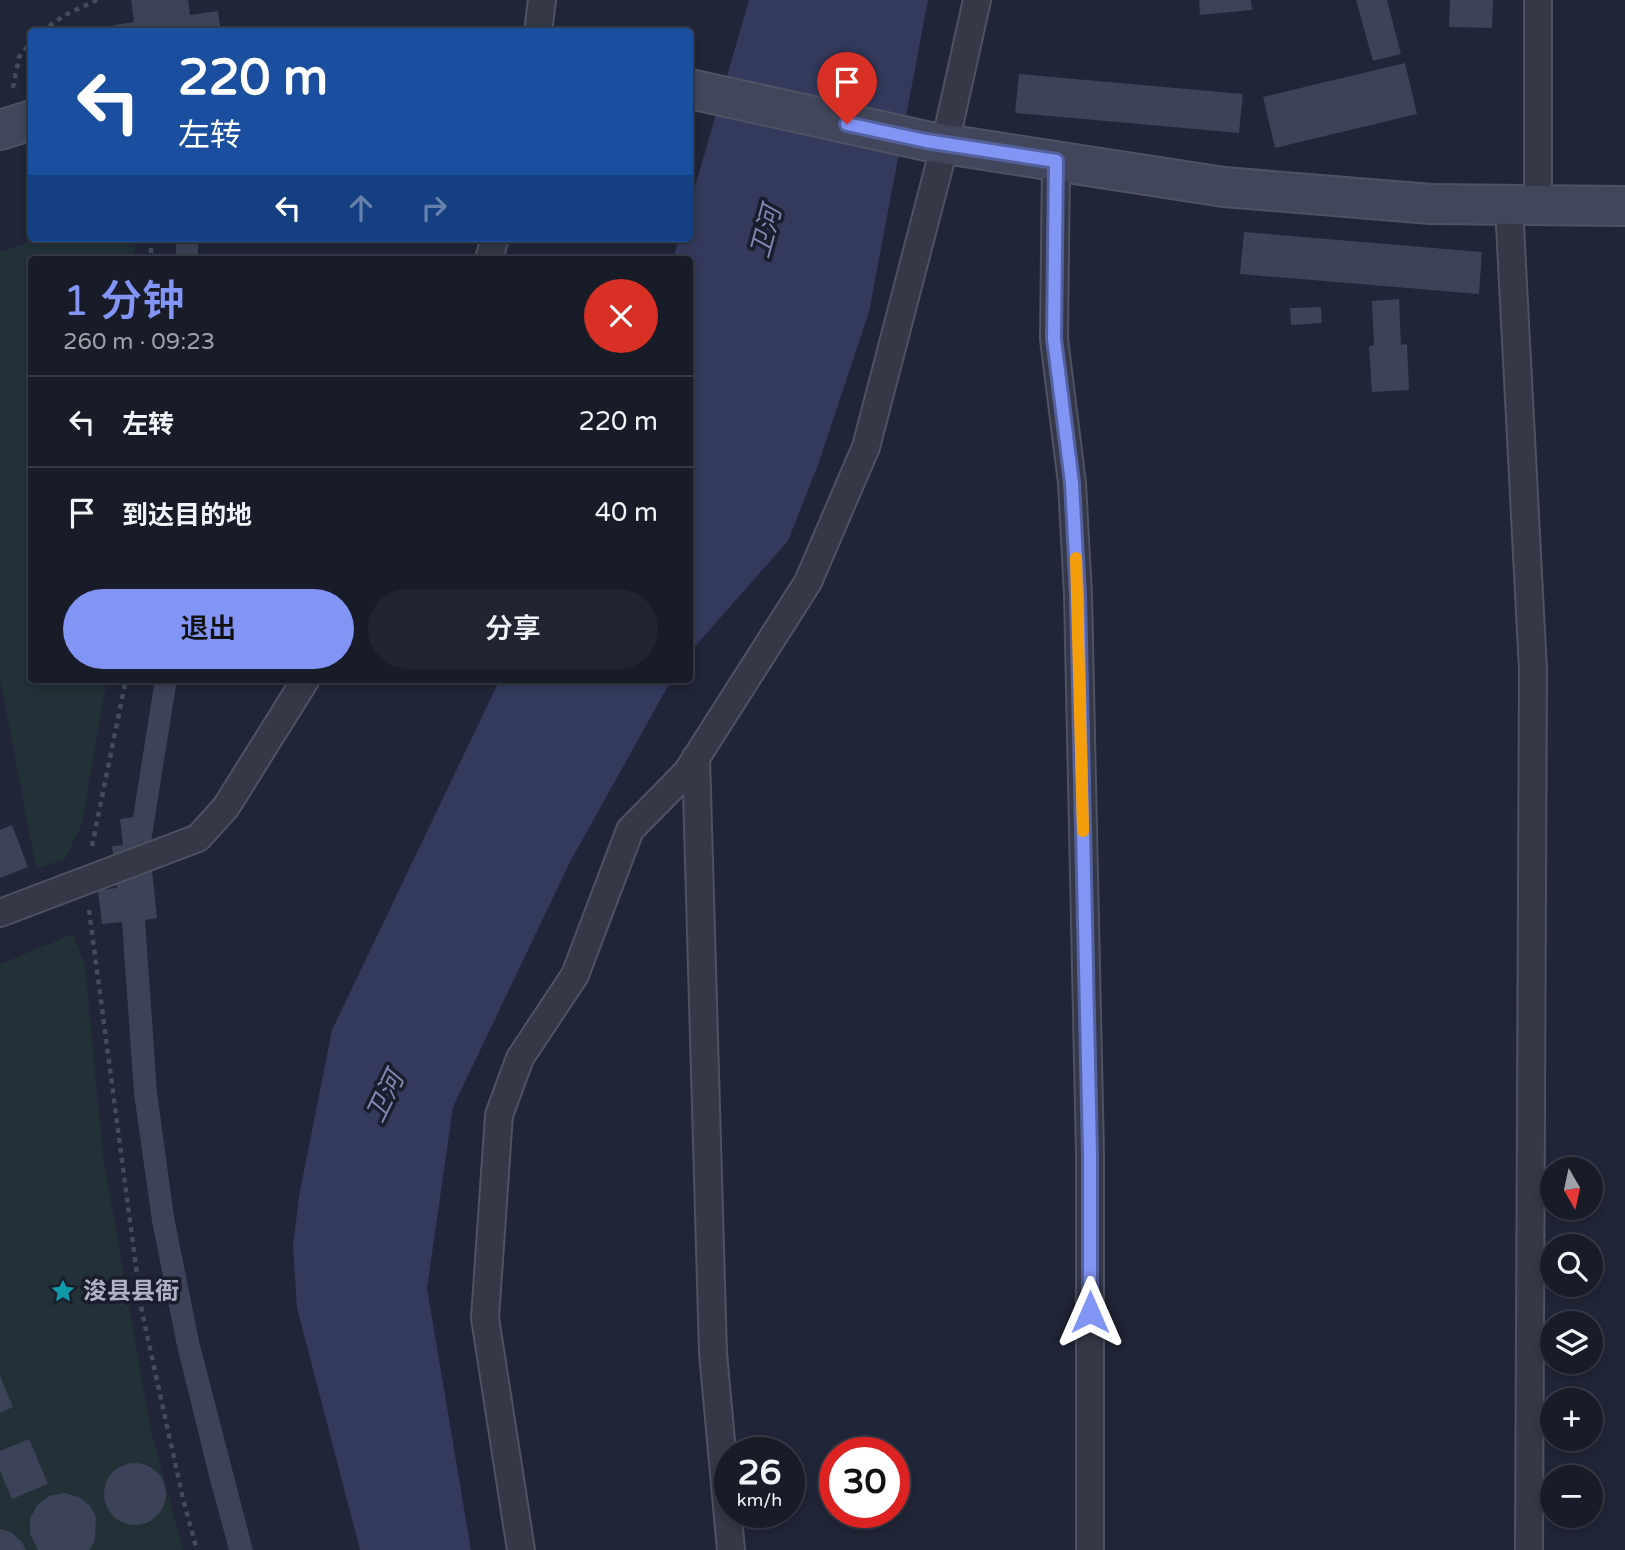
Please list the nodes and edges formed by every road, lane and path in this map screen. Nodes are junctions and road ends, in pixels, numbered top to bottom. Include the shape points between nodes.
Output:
1 (97, 0) edge
2 (542, 0) edge
3 (977, 0) edge
4 (1538, 0) edge
5 (47, 28) edge
6 (538, 28) edge
7 (28, 46) edge
8 (693, 90) edge
9 (16, 125) edge
10 (936, 142) junction
11 (1056, 161) junction
12 (1523, 197) junction
13 (1607, 206) edge
14 (126, 683) edge
15 (304, 683) edge
16 (696, 757) junction
17 (85, 881) junction
18 (0, 913) edge
19 (197, 1550) edge
20 (521, 1550) edge
21 (731, 1550) edge
22 (1090, 1550) edge
23 (1529, 1550) edge

1 - 5 path
2 - 6 street
3 - 10 street
4 - 12 street
7 - 9 path via 19,57 13,91
8 - 10 street
10 - 11 street
10 - 16 street via 866,447 808,582
11 - 12 street via 1224,187 1431,204
11 - 22 street via 1054,339 1072,483 1078,609 1090,1154
12 - 13 street
12 - 23 street via 1533,670
14 - 17 path
15 - 17 street via 226,807 198,838
16 - 20 street via 630,830 575,975 520,1058 499,1115 485,1318
16 - 21 street via 713,1353
17 - 18 street
17 - 19 path via 142,1312

